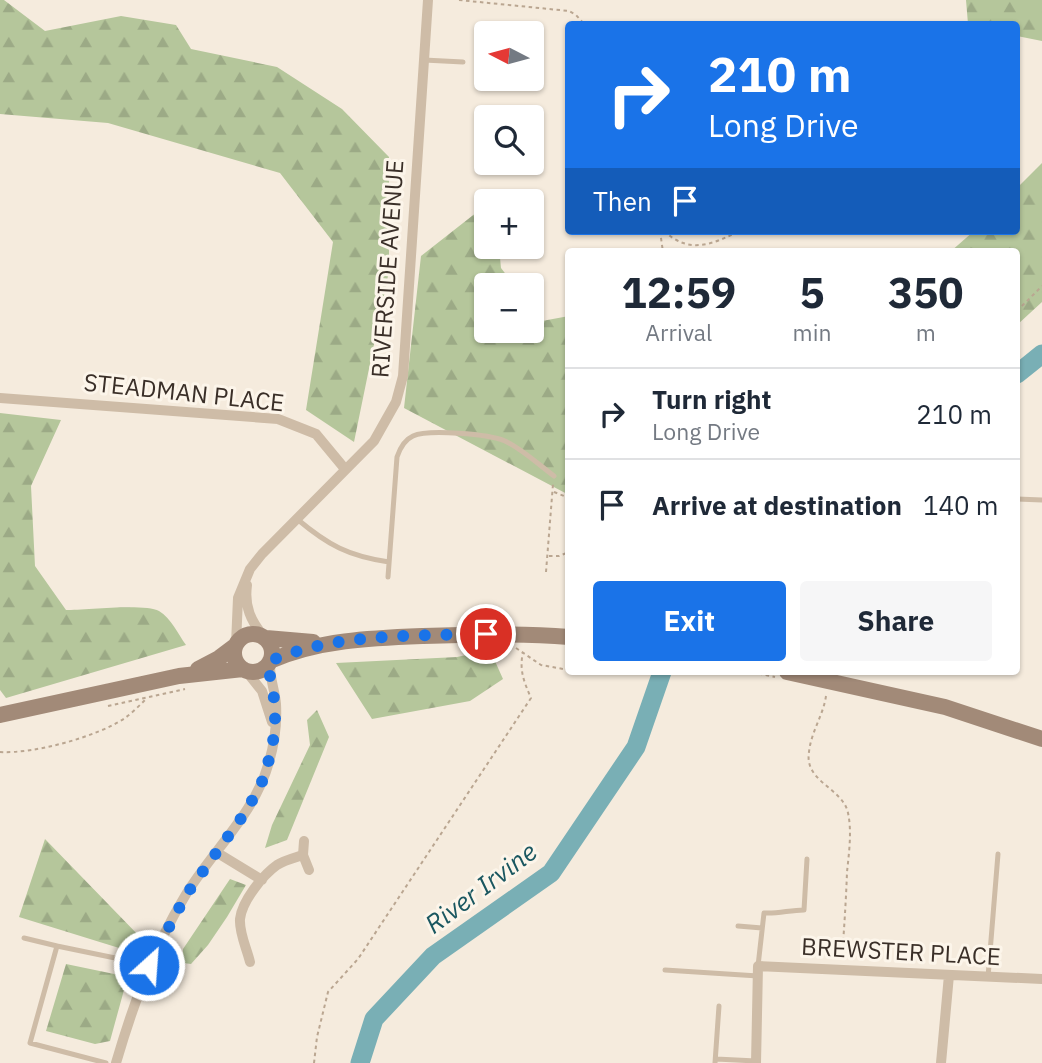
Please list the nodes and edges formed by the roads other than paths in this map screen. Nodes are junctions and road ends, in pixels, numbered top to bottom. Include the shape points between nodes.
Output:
1 (428, 0) edge
2 (424, 60) junction
3 (463, 62) dead end
4 (0, 398) edge
5 (345, 470) junction
6 (554, 476) road end
7 (1020, 499) edge
8 (1042, 500) edge
9 (297, 519) junction
10 (389, 562) junction
11 (250, 569) junction
12 (388, 577) dead end
13 (265, 637) junction
14 (565, 637) edge
15 (336, 643) junction
16 (236, 645) junction
17 (270, 662) junction
18 (245, 670) junction
19 (801, 675) edge
20 (179, 676) junction
21 (3, 715) edge
22 (274, 731) junction
23 (1042, 739) edge
24 (304, 841) dead end
25 (216, 852) junction
26 (998, 854) dead end
27 (303, 856) junction
28 (807, 859) dead end
29 (309, 870) dead end
30 (262, 880) junction
31 (738, 926) dead end
32 (762, 928) junction
33 (24, 938) dead end
34 (57, 946) junction
35 (250, 962) dead end
36 (149, 965) junction
37 (665, 970) dead end
38 (758, 971) junction
39 (949, 975) junction
40 (988, 976) junction
41 (1042, 979) edge
42 (719, 1006) dead end
43 (715, 1061) edge
44 (756, 1062) edge
45 (106, 1063) edge
46 (116, 1063) edge
47 (942, 1063) edge

1 - 2 street, RIVERSIDE AVENUE
2 - 3 lane
2 - 5 street, RIVERSIDE AVENUE via 403,376 382,430
4 - 5 street, STEADMAN PLACE via 278,419 316,434
5 - 9 street, RIVERSIDE AVENUE
6 - 10 lane via 495,437 415,435 403,443 397,457
7 - 8 lane
9 - 10 lane via 339,550
9 - 11 street, RIVERSIDE AVENUE
10 - 12 lane
11 - 13 street via 247,608
11 - 16 street, RIVERSIDE AVENUE via 238,597
13 - 15 main road
13 - 16 main road via 246,635
13 - 17 main road via 272,649
14 - 15 main road via 486,634
15 - 17 main road
16 - 18 main road via 236,662
16 - 20 main road via 211,663
17 - 18 main road via 262,670
17 - 22 street
18 - 20 main road
18 - 22 street via 262,691
19 - 23 main road via 945,707
20 - 21 main road
22 - 25 street via 260,787
24 - 27 street
25 - 30 street
25 - 36 street via 186,895
26 - 40 lane
27 - 29 street
27 - 30 street via 279,864
28 - 32 lane via 804,911 764,914
30 - 35 street via 240,920
31 - 32 lane
32 - 38 lane
33 - 34 lane
34 - 36 lane
34 - 45 lane via 30,1043
36 - 46 street
37 - 38 lane
38 - 39 street, BREWSTER PLACE
38 - 44 street
39 - 40 street, BREWSTER PLACE
39 - 47 street
40 - 41 street, BREWSTER PLACE
42 - 43 lane
43 - 44 lane

